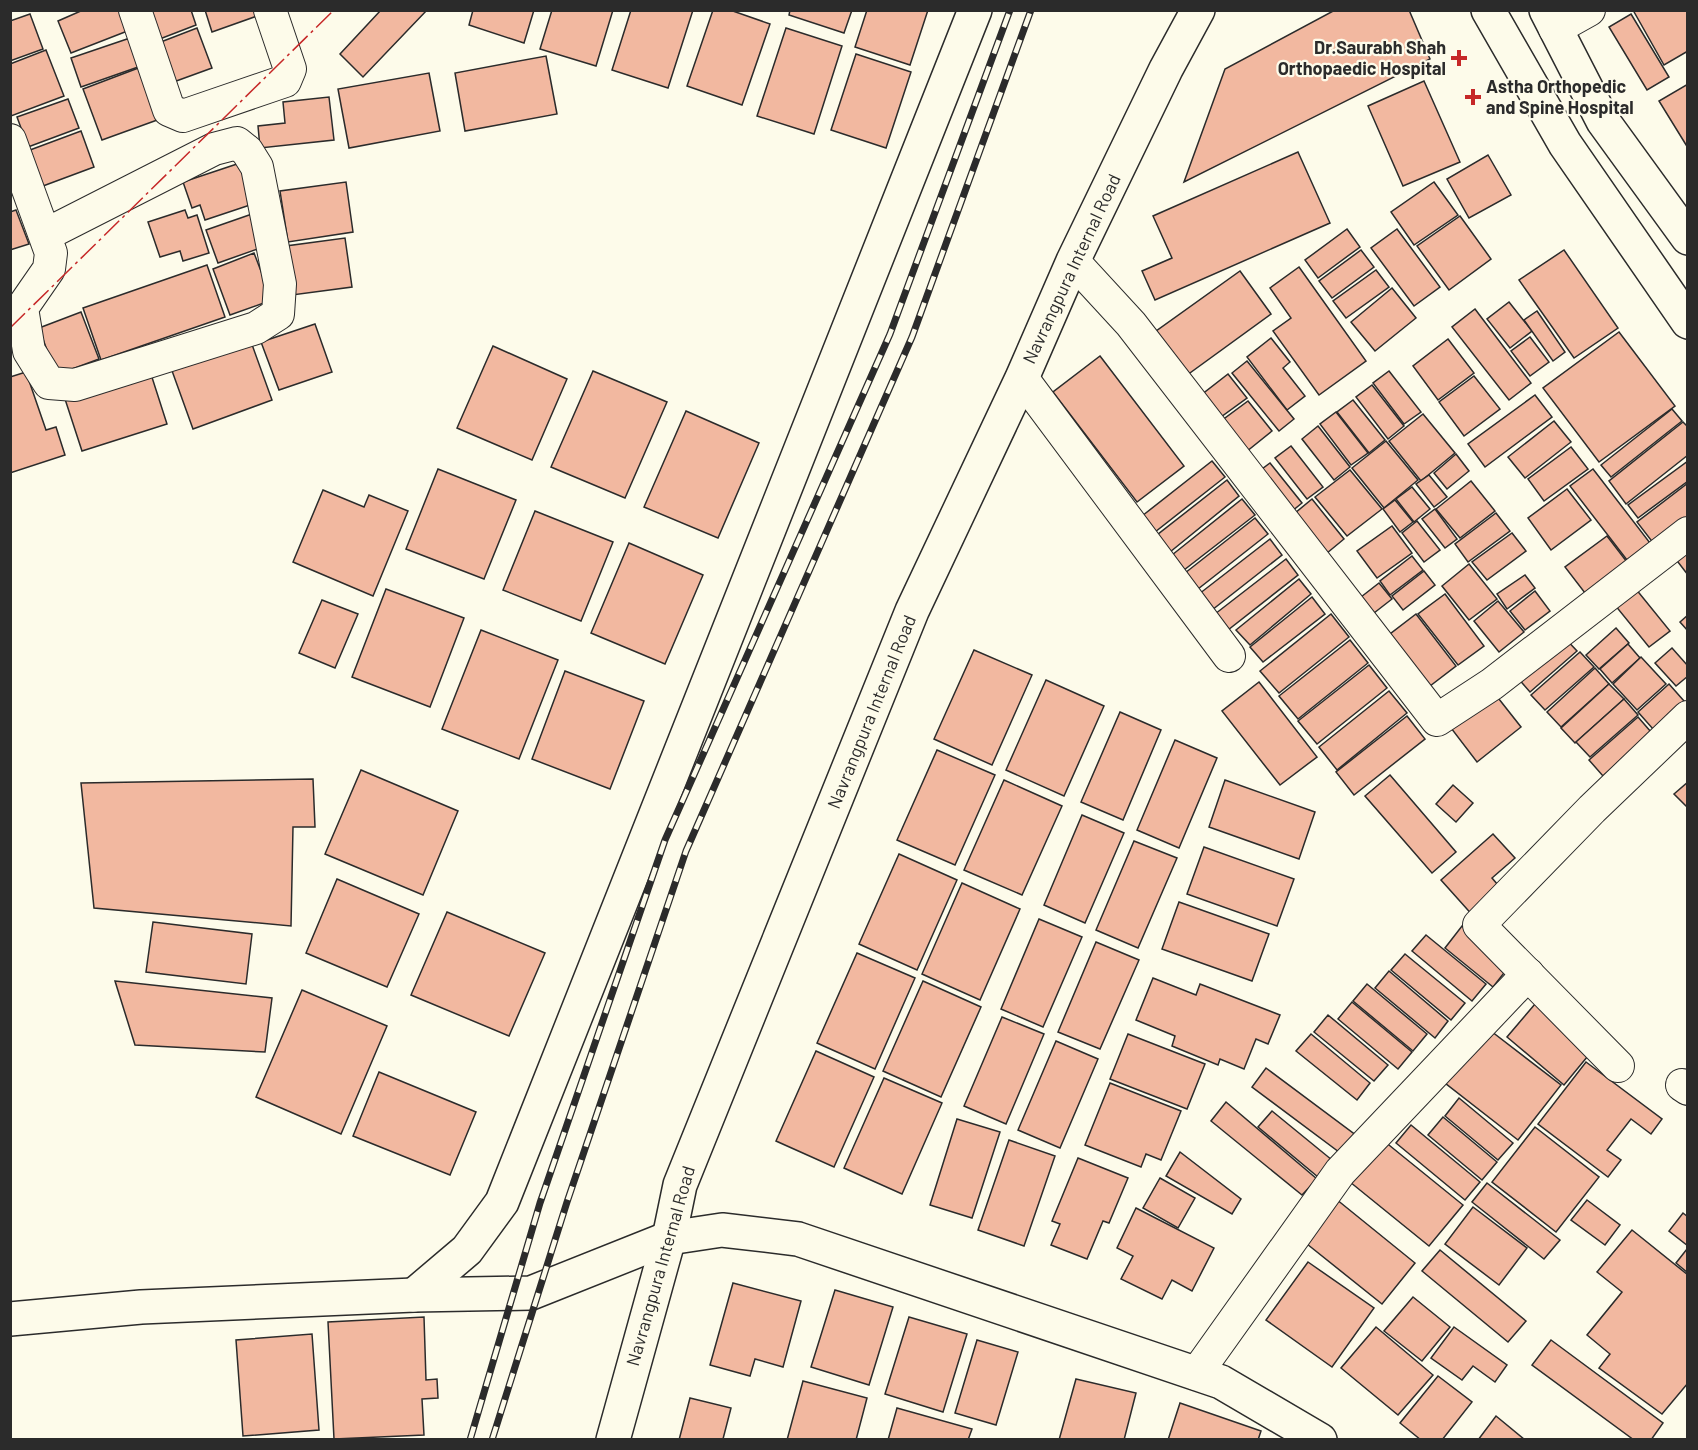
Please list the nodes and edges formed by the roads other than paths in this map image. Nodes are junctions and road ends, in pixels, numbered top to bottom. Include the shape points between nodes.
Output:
1 (135, 10) edge
2 (270, 10) edge
3 (975, 10) edge
4 (1198, 10) edge
5 (1488, 10) edge
6 (1589, 10) edge
7 (1550, 20) edge
8 (10, 140) edge
9 (45, 235) junction
10 (1688, 238) edge
11 (1073, 261) junction
12 (1688, 322) edge
13 (1022, 378) junction
14 (1688, 532) edge
15 (1229, 656) dead end
16 (1688, 717) edge
17 (1528, 974) junction
18 (1618, 1066) dead end
19 (669, 1238) junction
20 (414, 1295) junction
21 (10, 1319) edge
22 (1196, 1374) junction
23 (613, 1440) edge
24 (1320, 1440) edge

1 - 2 street via 169,110 183,116 285,81 290,69
3 - 20 street via 502,1202 466,1250
4 - 11 street, Navrangpura Internal Road
5 - 12 street via 1565,144
6 - 7 street
7 - 10 street via 1604,121
8 - 9 street
9 - 9 street via 51,253 49,269 22,308 29,351 49,383 75,385 256,328 278,314 280,284 257,167 237,143 214,149
11 - 13 street, Navrangpura Internal Road
11 - 14 street via 1131,324 1437,720 1492,684
13 - 15 street
13 - 19 street, Navrangpura Internal Road via 908,622 680,1185
16 - 17 street via 1479,924
17 - 18 street
17 - 22 street via 1340,1172
19 - 20 street via 531,1293
19 - 22 street via 722,1230 798,1239
19 - 23 street, Navrangpura Internal Road
20 - 21 street via 141,1307
22 - 24 street via 1221,1382

